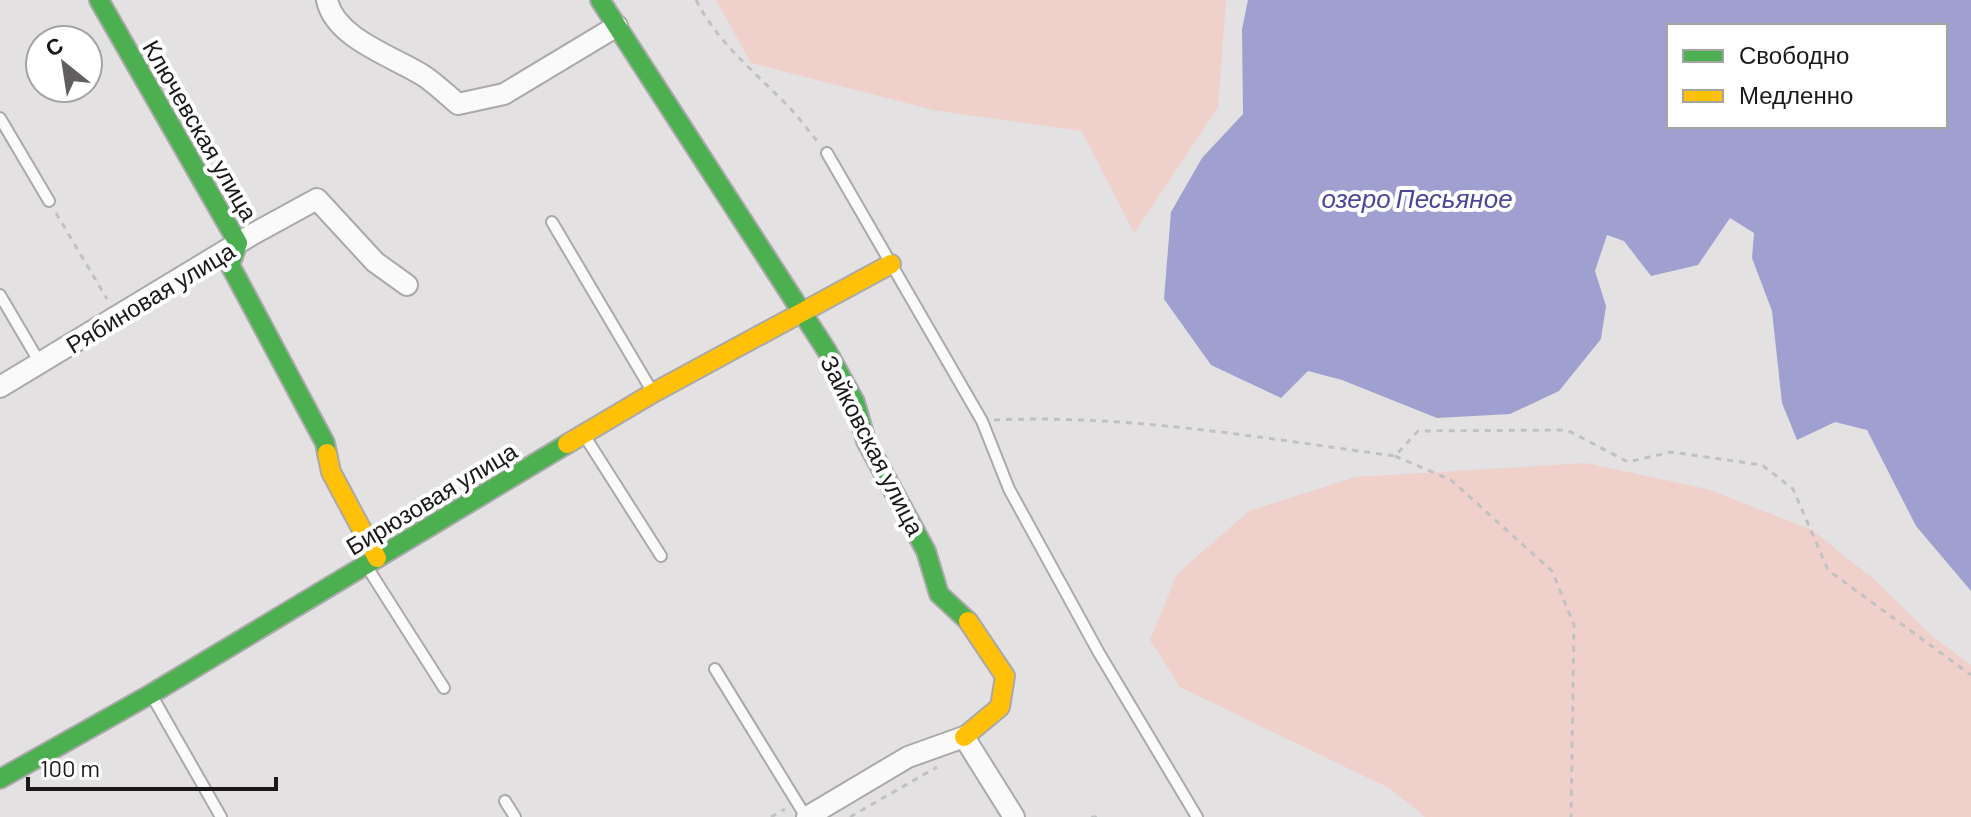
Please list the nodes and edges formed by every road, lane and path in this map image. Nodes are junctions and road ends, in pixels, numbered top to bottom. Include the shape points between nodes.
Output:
1 (99, 0) edge
2 (327, 0) edge
3 (600, 0) edge
4 (696, 0) edge
5 (617, 26) junction
6 (0, 118) edge
7 (827, 153) joint
8 (49, 201) joint
9 (552, 222) dead end
10 (238, 243) junction
11 (891, 264) junction
12 (407, 285) dead end
13 (0, 295) edge
14 (800, 314) junction
15 (118, 316) junction
16 (40, 363) junction
17 (0, 387) edge
18 (653, 393) junction
19 (982, 421) junction
20 (583, 434) junction
21 (1395, 456) junction
22 (661, 556) dead end
23 (372, 562) junction
24 (715, 669) dead end
25 (1971, 675) edge
26 (444, 688) dead end
27 (151, 694) junction
28 (964, 737) junction
29 (947, 762) dead end
30 (0, 779) edge
31 (505, 801) dead end
32 (221, 817) edge
33 (515, 817) edge
34 (807, 817) edge
35 (850, 817) edge
36 (1014, 817) edge
37 (1091, 817) edge
38 (1100, 817) edge
39 (1197, 817) edge
40 (1571, 817) edge

1 - 10 street, Ключевская улица
2 - 5 street via 330,11 370,49 423,76 458,104 504,94
3 - 5 street, Зайковская улица
4 - 7 path via 741,64 783,100
5 - 14 street, Зайковская улица
6 - 8 lane
7 - 11 lane
8 - 15 path
9 - 18 lane
10 - 12 street, Рябиновая улица via 317,199 375,262
10 - 15 street, Рябиновая улица
10 - 23 street via 230,265 325,443 331,472
11 - 14 street, Бирюзовая улица
11 - 19 lane
13 - 16 lane
14 - 18 street, Бирюзовая улица
14 - 28 street, Зайковская улица via 855,402 866,441 926,551 939,594 968,621 1005,676 1000,707
15 - 16 street, Рябиновая улица
16 - 17 street, Рябиновая улица
18 - 20 street, Бирюзовая улица
19 - 21 path via 1065,417
19 - 39 lane via 1009,489
20 - 22 lane
20 - 23 street, Бирюзовая улица
21 - 25 path via 1418,431 1567,430 1628,462 1671,452 1762,465 1793,489 1828,570
21 - 40 path via 1451,480 1552,571 1574,625
23 - 26 lane
23 - 27 street, Бирюзовая улица
24 - 34 lane
27 - 30 street, Бирюзовая улица
27 - 32 lane
28 - 34 street via 908,757
28 - 36 street
29 - 35 path
31 - 33 lane
37 - 38 path

